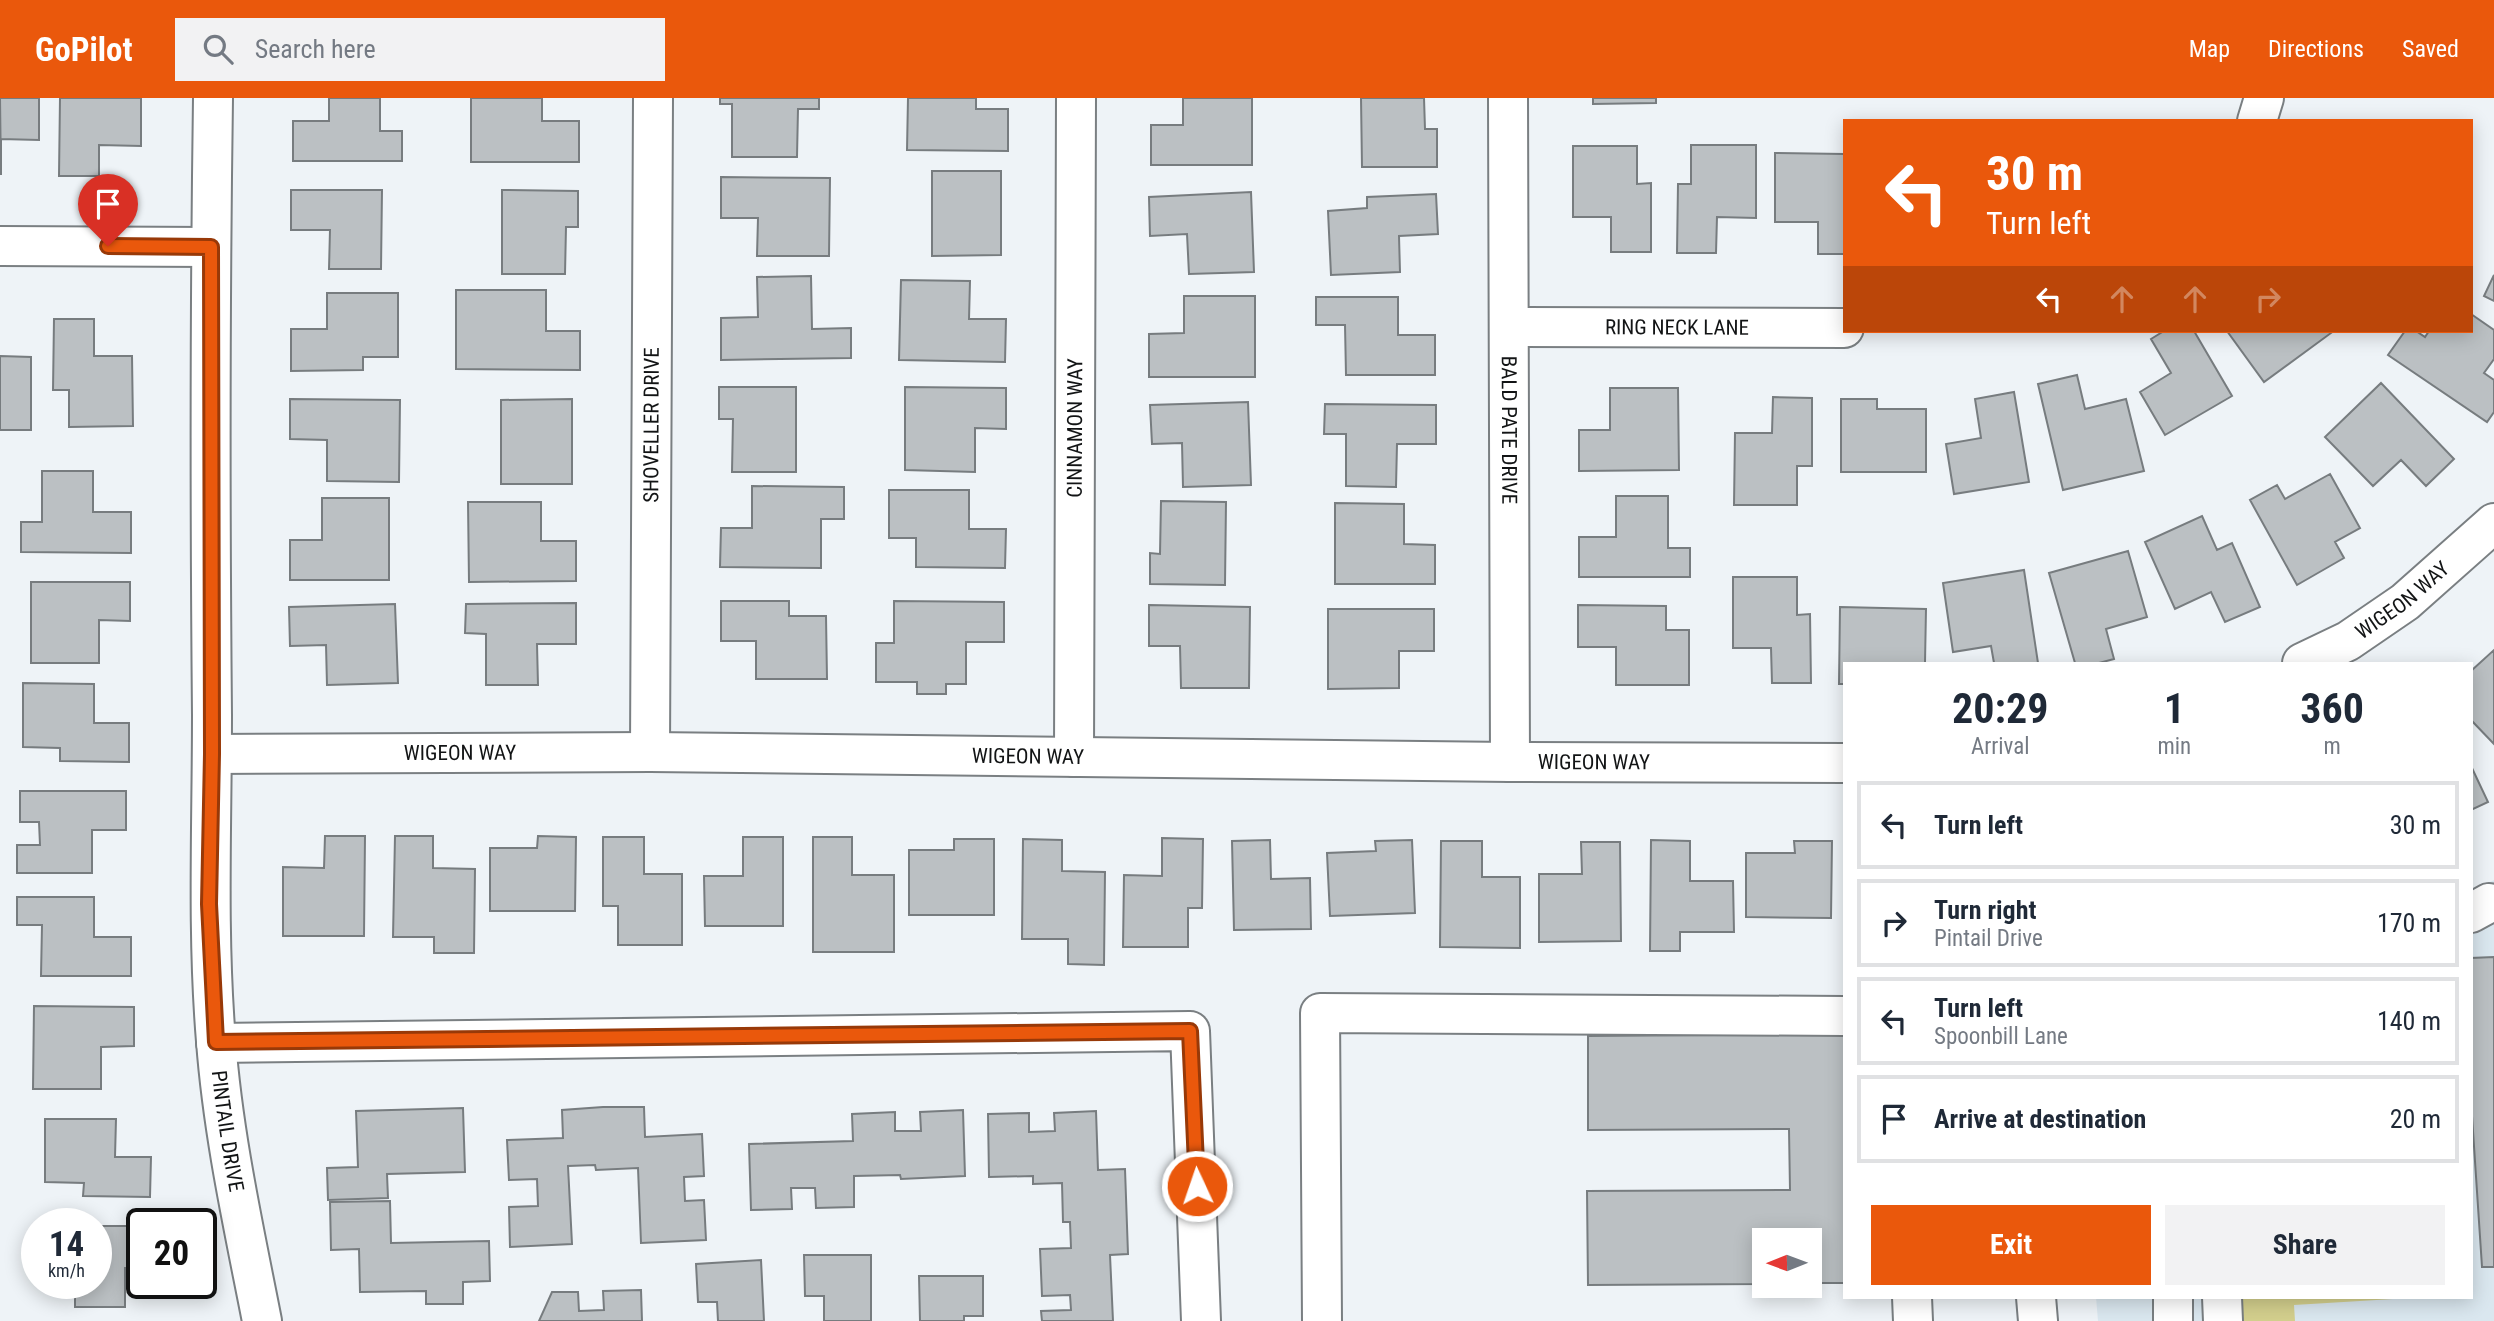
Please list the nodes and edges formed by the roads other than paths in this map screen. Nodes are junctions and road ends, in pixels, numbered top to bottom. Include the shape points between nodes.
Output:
1 (213, 98) edge
2 (653, 98) edge
3 (1076, 98) edge
4 (1508, 98) edge
5 (2264, 98) edge
6 (2258, 119) edge
7 (0, 246) edge
8 (211, 247) junction
9 (1509, 327) junction
10 (1843, 328) edge
11 (2494, 523) edge
12 (2304, 662) edge
13 (650, 752) junction
14 (212, 754) junction
15 (1074, 757) junction
16 (1510, 762) junction
17 (1843, 763) edge
18 (1843, 1016) edge
19 (216, 1042) junction
20 (1912, 1299) edge
21 (2036, 1299) edge
22 (2174, 1299) edge
23 (2222, 1299) edge
24 (262, 1321) edge
25 (1201, 1321) edge
26 (1322, 1321) edge
27 (1913, 1321) edge
28 (2038, 1321) edge
29 (2173, 1321) edge
30 (2223, 1321) edge

1 - 8 street, PINTAIL DRIVE
2 - 13 street, SHOVELLER DRIVE
3 - 15 street, CINNAMON WAY
4 - 9 street, BALD PATE DRIVE
5 - 6 street
7 - 8 street
8 - 14 street, PINTAIL DRIVE
9 - 10 street, RING NECK LANE
9 - 16 street, BALD PATE DRIVE
11 - 12 street, WIGEON WAY via 2405,601 2348,641
13 - 14 street, WIGEON WAY
13 - 15 street, WIGEON WAY
14 - 19 street, PINTAIL DRIVE via 209,904
15 - 16 street, WIGEON WAY
16 - 17 street, WIGEON WAY
18 - 26 street via 1320,1013
19 - 24 street, PINTAIL DRIVE via 234,1180
19 - 25 street via 1190,1031
20 - 27 street
21 - 28 street
22 - 29 street
23 - 30 street

